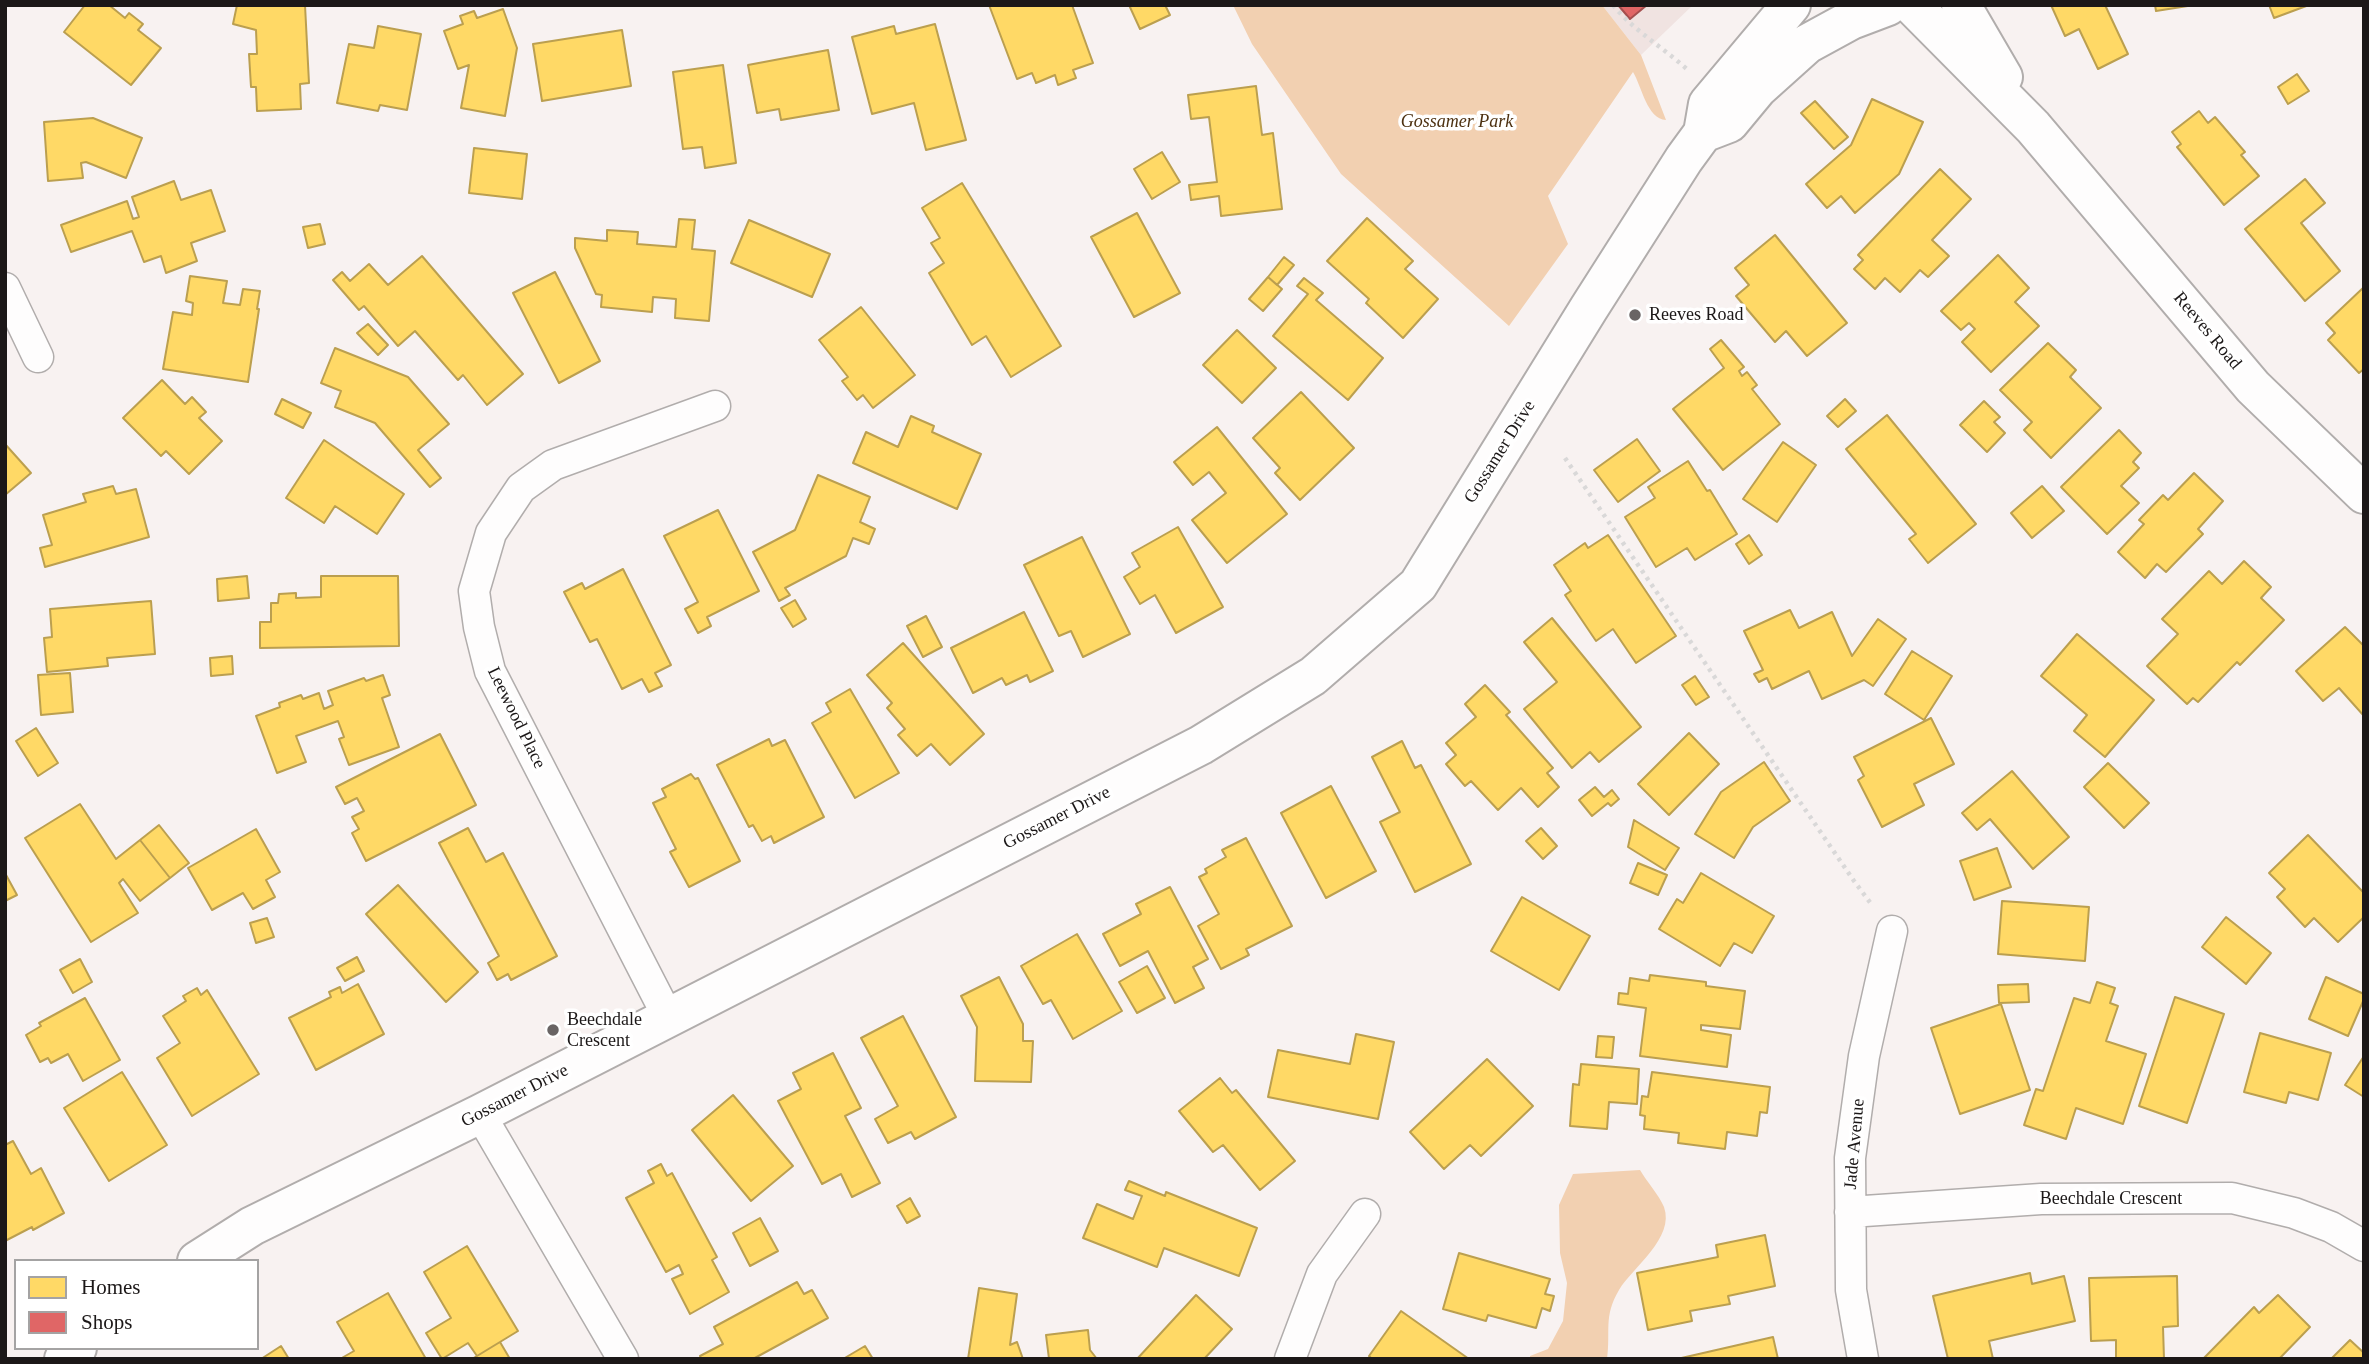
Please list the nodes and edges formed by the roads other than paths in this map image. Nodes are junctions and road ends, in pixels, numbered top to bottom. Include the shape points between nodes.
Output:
1 (1791, 5) edge
2 (1883, 5) edge
3 (1912, 5) edge
4 (1961, 5) edge
5 (1891, 6) edge
6 (2033, 127) junction
7 (1703, 133) junction
8 (5, 288) edge
9 (37, 357) dead end
10 (715, 406) dead end
11 (2364, 494) edge
12 (1892, 931) road end
13 (668, 1017) junction
14 (480, 1114) junction
15 (1850, 1212) junction
16 (1365, 1214) dead end
17 (2364, 1246) edge
18 (201, 1259) edge
19 (623, 1359) edge
20 (1290, 1359) edge
21 (1863, 1359) edge

1 - 7 main road, Gossamer Drive via 1707,104
2 - 5 main road
3 - 6 main road, Reeves Road
4 - 6 main road, Reeves Road
5 - 7 main road, Gossamer Drive via 1851,20 1807,44 1758,88 1729,123
6 - 11 main road, Reeves Road via 2253,387
7 - 13 main road, Gossamer Drive via 1618,261 1418,585 1312,676 1201,745
8 - 9 street
10 - 13 street, Leewood Place via 552,466 521,488 491,533 474,591 490,671
12 - 15 street, Jade Avenue via 1864,1056 1850,1158
13 - 14 main road, Gossamer Drive
14 - 18 main road, Gossamer Drive via 252,1226
14 - 19 street
15 - 17 street, Beechdale Crescent via 2041,1199 2232,1198 2294,1213
15 - 21 street, Jade Avenue via 1851,1290
16 - 20 street via 1322,1274

